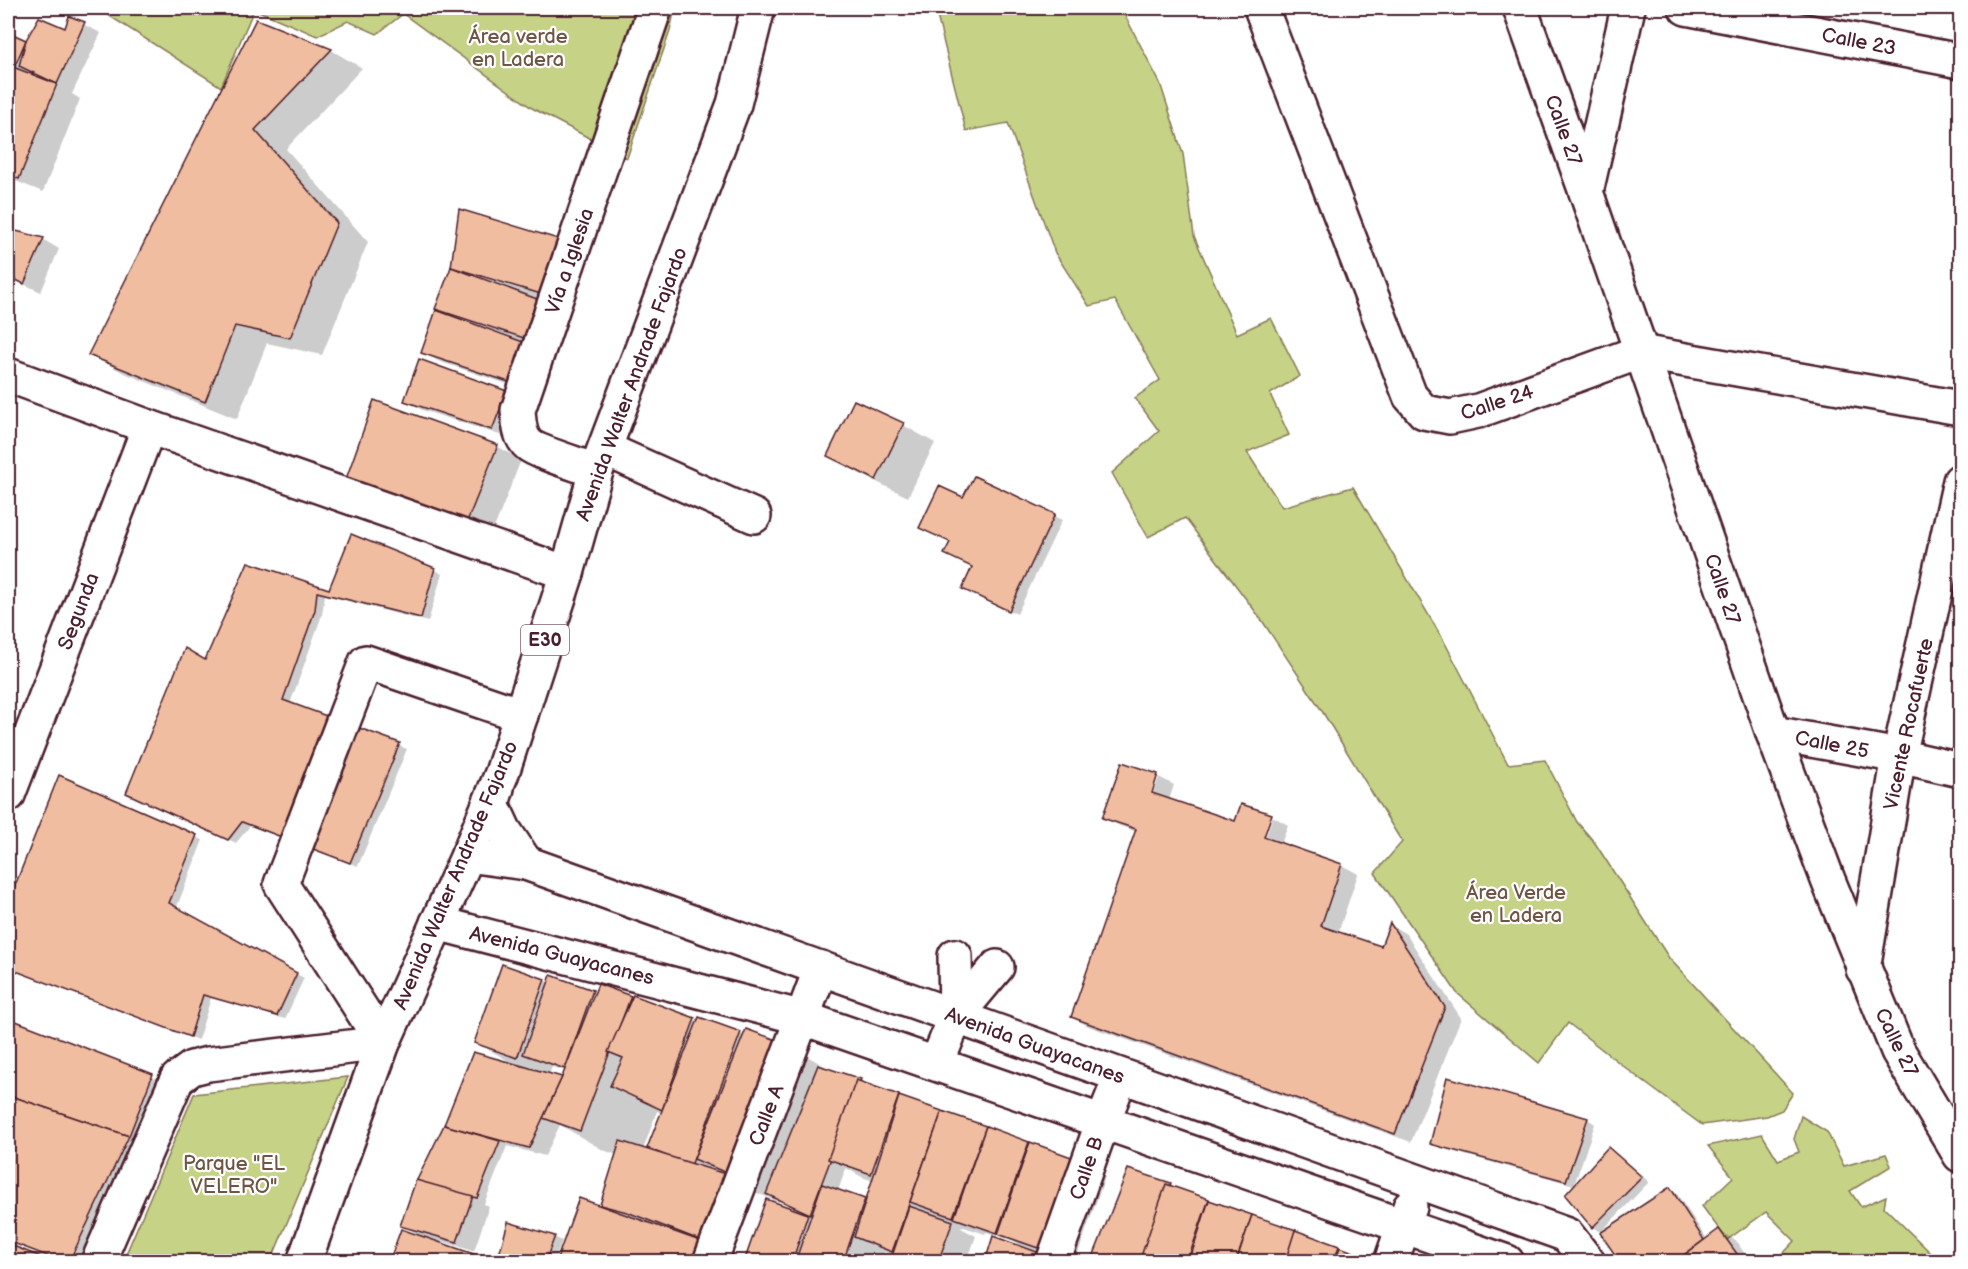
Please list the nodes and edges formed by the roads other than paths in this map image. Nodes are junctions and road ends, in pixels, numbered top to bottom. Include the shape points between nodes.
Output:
1 (655, 8) edge
2 (758, 8) edge
3 (1261, 8) edge
4 (1520, 8) edge
5 (1628, 8) edge
6 (1686, 8) edge
7 (1960, 61) edge
8 (1586, 192) junction
9 (1640, 351) junction
10 (8, 375) edge
11 (1960, 408) edge
12 (149, 427) junction
13 (601, 460) junction
14 (1960, 481) edge
15 (754, 516) dead end
16 (567, 573) junction
17 (521, 716) junction
18 (1773, 733) junction
19 (1899, 756) junction
20 (1960, 770) edge
21 (502, 773) junction
22 (8, 795) edge
23 (468, 855) junction
24 (526, 863) junction
25 (437, 923) junction
26 (955, 956) dead end
27 (997, 967) dead end
28 (821, 968) junction
29 (1863, 969) junction
30 (956, 1016) junction
31 (803, 1018) junction
32 (383, 1043) junction
33 (1898, 1051) junction
34 (937, 1063) junction
35 (1121, 1076) junction
36 (1960, 1115) edge
37 (1102, 1121) junction
38 (1960, 1155) edge
39 (1418, 1181) junction
40 (1404, 1226) junction
41 (98, 1262) edge
42 (304, 1262) edge
43 (710, 1262) edge
44 (1053, 1262) edge
45 (1391, 1262) edge
46 (1507, 1262) edge
47 (1588, 1262) edge

1 - 13 street, Vía a Iglesia via 518,410 522,437 530,447
2 - 13 street, Avenida Walter Andrade Fajardo / E30 via 734,104
3 - 9 street, Calle 24 via 1410,396 1424,412 1450,417 1478,411
4 - 8 street, Calle 27
5 - 8 street
6 - 7 street, Calle 23
8 - 9 street, Calle 27
9 - 11 street
9 - 18 street, Calle 27
10 - 12 street
12 - 16 street
12 - 22 street, Segunda
13 - 15 street, Vía a Iglesia
13 - 16 street, Avenida Walter Andrade Fajardo / E30
14 - 19 street, Vicente Rocafuerte
16 - 17 street, Avenida Walter Andrade Fajardo / E30
17 - 21 street, Avenida Walter Andrade Fajardo / E30
17 - 32 street via 366,662 281,884
18 - 19 street, Calle 25
18 - 29 street, Calle 27
19 - 20 street, Calle 25
19 - 29 street, Vicente Rocafuerte
21 - 23 street, Avenida Walter Andrade Fajardo / E30
21 - 24 street via 492,804
23 - 24 street, Avenida Guayacanes
23 - 25 street, Avenida Walter Andrade Fajardo / E30
24 - 28 street, Avenida Guayacanes
25 - 31 street, Avenida Guayacanes
25 - 32 street, Avenida Walter Andrade Fajardo / E30
26 - 30 street
27 - 30 street
28 - 30 street, Avenida Guayacanes
28 - 31 street, Calle A
29 - 33 street, Calle 27
30 - 34 street
30 - 35 street, Avenida Guayacanes
31 - 34 street, Avenida Guayacanes
31 - 43 street, Calle A
32 - 41 street via 208,1064 192,1068 177,1079
32 - 42 street, Avenida Walter Andrade Fajardo / E30
33 - 36 street
33 - 38 street, Calle 27
34 - 37 street, Avenida Guayacanes
35 - 37 street, Calle B
35 - 39 street, Avenida Guayacanes
37 - 40 street, Avenida Guayacanes
37 - 44 street, Calle B
39 - 40 street
39 - 47 street, Avenida Guayacanes via 1567,1235
40 - 45 street
40 - 46 street, Avenida Guayacanes

